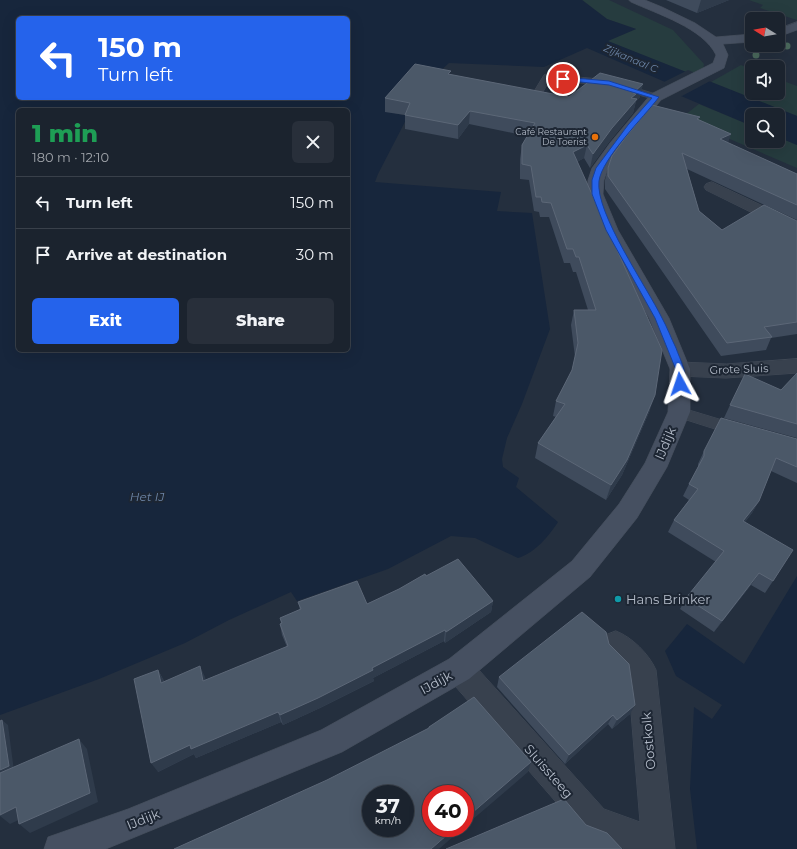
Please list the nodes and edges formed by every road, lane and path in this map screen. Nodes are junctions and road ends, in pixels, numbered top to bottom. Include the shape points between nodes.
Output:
1 (635, 0) edge
2 (797, 26) edge
3 (785, 30) edge
4 (745, 39) edge
5 (713, 41) junction
6 (662, 94) junction
7 (535, 98) edge
8 (712, 187) dead end
9 (797, 228) edge
10 (797, 366) edge
11 (680, 370) junction
12 (679, 412) junction
13 (748, 433) edge
14 (616, 644) dead end
15 (459, 669) junction
16 (658, 847) edge
17 (60, 849) edge

1 - 5 street via 698,29
2 - 3 street
4 - 5 street
5 - 6 street via 723,56 718,65
6 - 7 lane via 609,83 547,77
6 - 11 street via 630,126 600,168 595,194 610,230 659,318
8 - 9 street
10 - 11 street, Grote Sluis via 726,371
11 - 12 street, IJdijk
12 - 13 lane
12 - 15 street, IJdijk via 656,467 628,512 581,569
14 - 16 street, Oostkolk via 642,670
15 - 16 street, Sluissteeg via 593,821
15 - 17 street, IJdijk via 332,741 128,825

